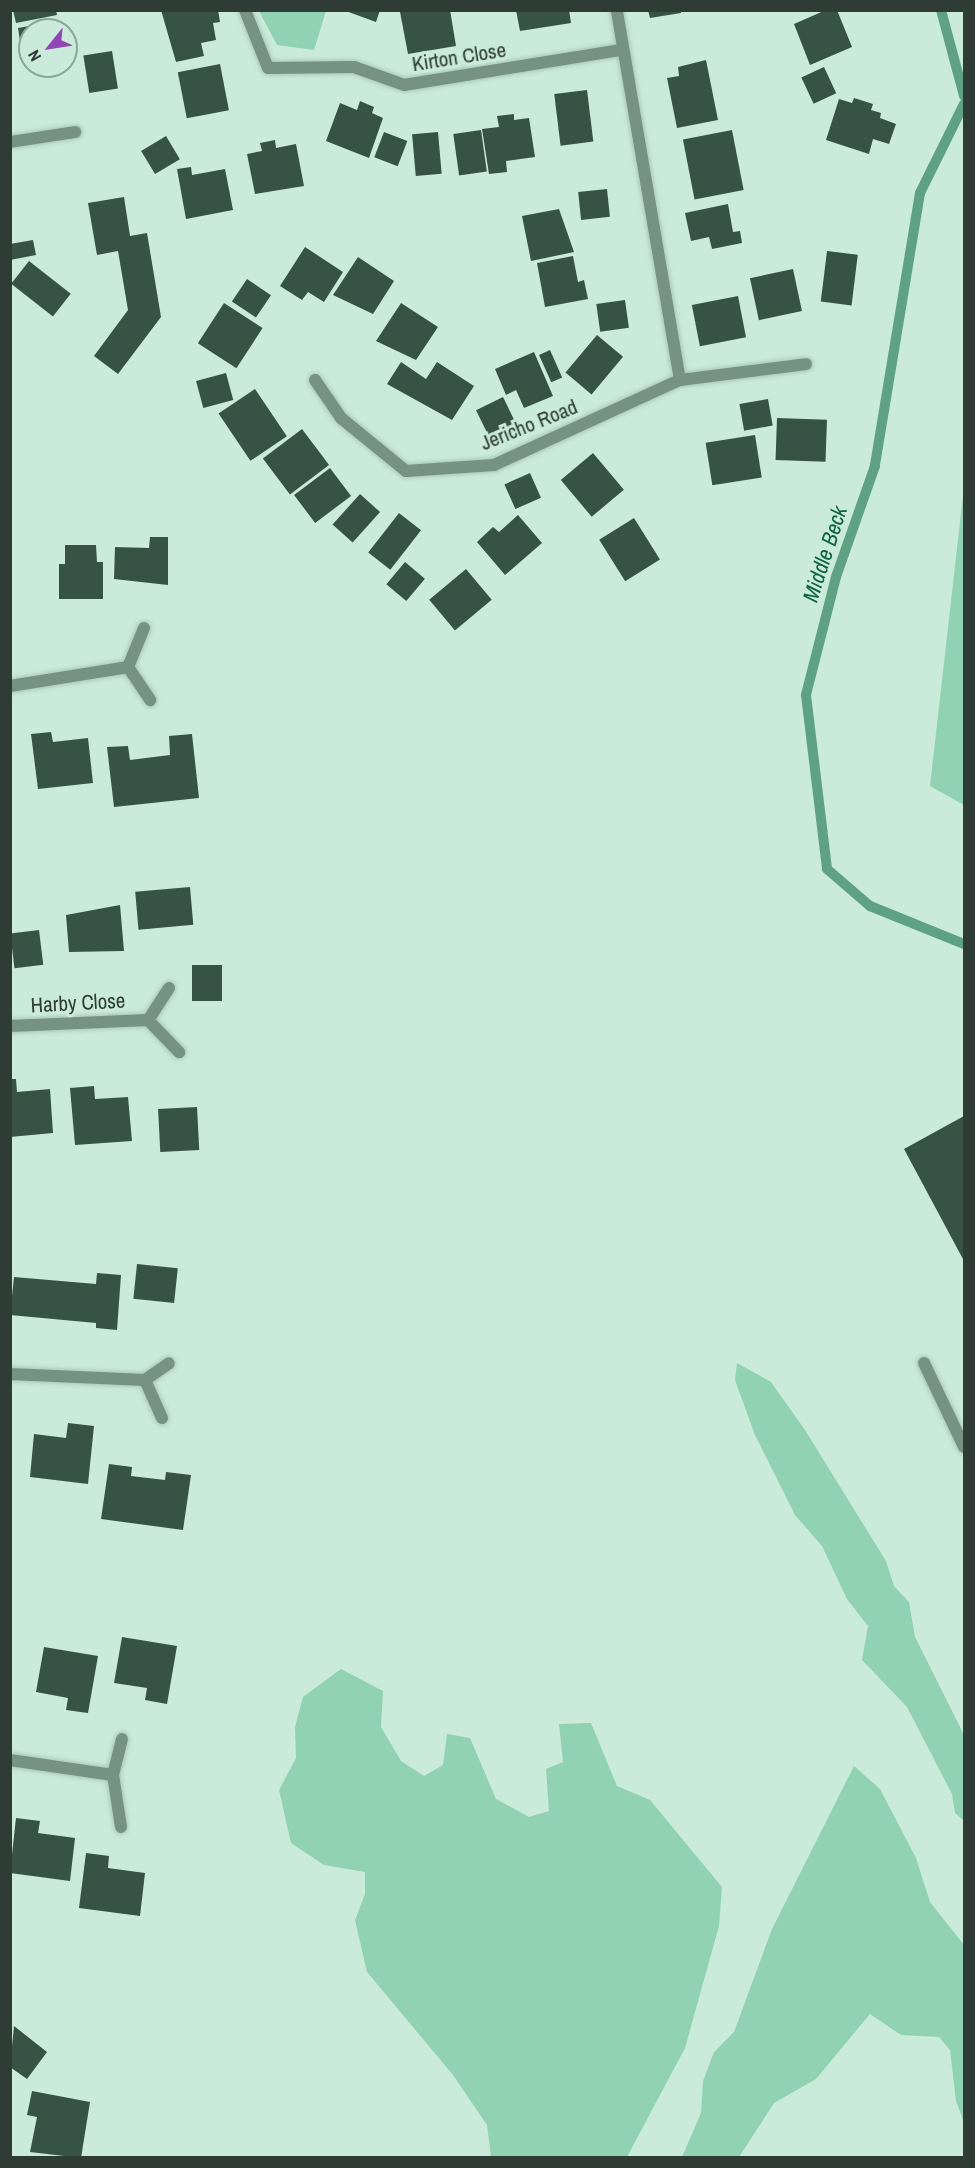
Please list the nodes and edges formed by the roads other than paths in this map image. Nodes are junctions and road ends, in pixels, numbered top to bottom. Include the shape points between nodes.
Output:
1 (245, 10) edge
2 (617, 10) edge
3 (621, 50) junction
4 (75, 132) dead end
5 (10, 142) edge
6 (806, 364) dead end
7 (315, 380) dead end
8 (680, 380) junction
9 (144, 628) dead end
10 (128, 667) junction
11 (10, 686) edge
12 (150, 700) dead end
13 (169, 988) dead end
14 (148, 1020) junction
15 (10, 1026) edge
16 (179, 1052) dead end
17 (924, 1363) dead end
18 (169, 1364) dead end
19 (10, 1374) edge
20 (145, 1380) junction
21 (162, 1418) dead end
22 (964, 1447) edge
23 (122, 1739) dead end
24 (10, 1760) edge
25 (113, 1775) junction
26 (121, 1827) dead end

1 - 3 street, Kirton Close via 268,68 354,67 404,85
2 - 3 street
3 - 8 street
4 - 5 street
6 - 8 street, Jericho Road
7 - 8 street, Jericho Road via 341,418 406,471 494,465
9 - 10 street
10 - 11 street
10 - 12 street
13 - 14 street, Harby Close
14 - 15 street, Harby Close
14 - 16 street, Harby Close
17 - 22 street
18 - 20 street
19 - 20 street
20 - 21 street
23 - 25 street
24 - 25 street
25 - 26 street

